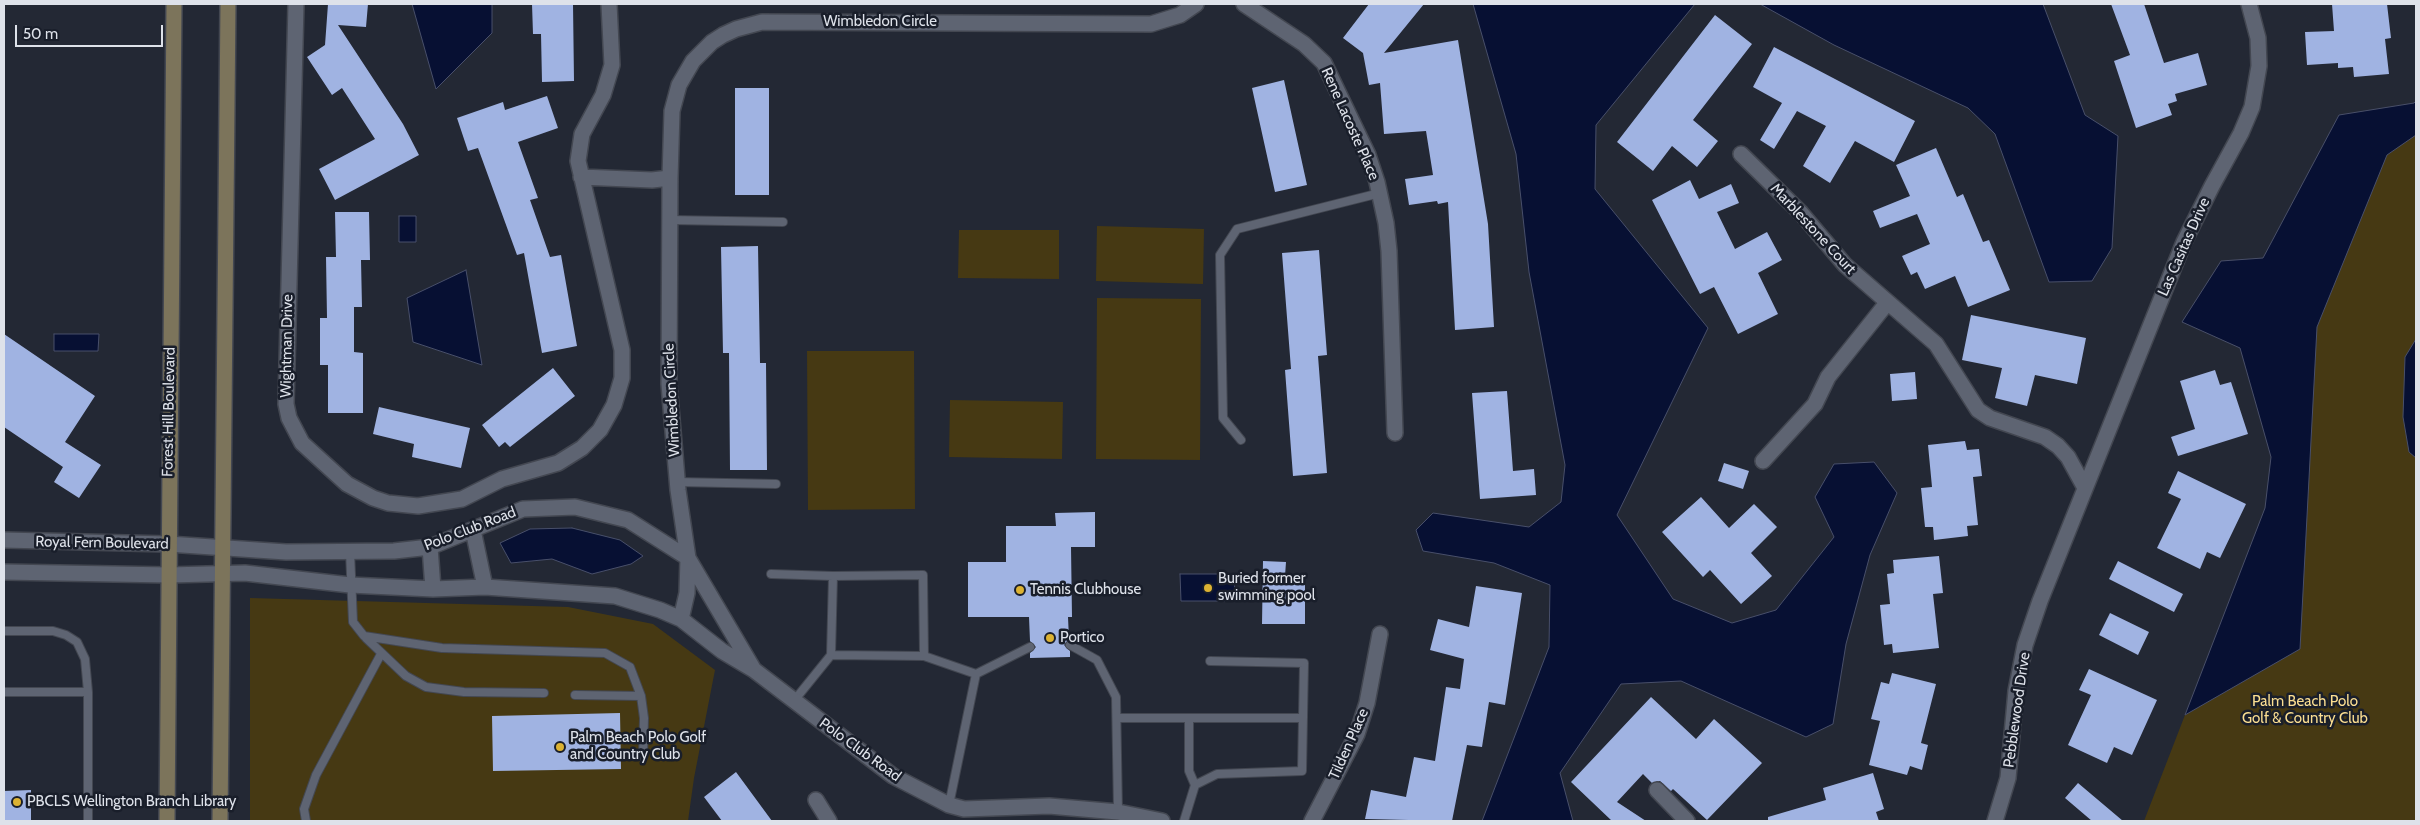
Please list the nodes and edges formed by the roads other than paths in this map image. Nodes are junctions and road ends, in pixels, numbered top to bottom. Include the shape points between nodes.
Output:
1 (174, 4) edge
2 (228, 4) edge
3 (296, 4) edge
4 (609, 4) edge
5 (1196, 4) edge
6 (1244, 4) edge
7 (2249, 4) edge
8 (1741, 154) dead end
9 (581, 177) junction
10 (670, 178) junction
11 (1380, 193) junction
12 (670, 220) junction
13 (783, 222) dead end
14 (1887, 303) junction
15 (1395, 433) dead end
16 (1241, 440) dead end
17 (1763, 461) dead end
18 (677, 482) junction
19 (776, 484) dead end
20 (2085, 488) junction
21 (473, 530) junction
22 (4, 540) edge
23 (168, 544) junction
24 (199, 547) joint
25 (430, 547) junction
26 (222, 548) junction
27 (350, 552) junction
28 (688, 558) junction
29 (4, 572) edge
30 (197, 573) joint
31 (222, 573) junction
32 (168, 574) junction
33 (771, 574) dead end
34 (833, 576) junction
35 (350, 585) junction
36 (485, 587) junction
37 (433, 589) junction
38 (681, 619) junction
39 (4, 631) edge
40 (1380, 634) dead end
41 (364, 636) junction
42 (1070, 645) dead end
43 (1030, 647) dead end
44 (382, 654) junction
45 (831, 655) junction
46 (924, 656) junction
47 (1210, 660) dead end
48 (754, 670) junction
49 (976, 674) junction
50 (4, 692) edge
51 (88, 692) junction
52 (544, 693) dead end
53 (575, 695) dead end
54 (641, 696) junction
55 (792, 702) junction
56 (1117, 718) junction
57 (1189, 718) junction
58 (1303, 718) junction
59 (643, 757) dead end
60 (1195, 785) junction
61 (1657, 790) dead end
62 (816, 800) dead end
63 (949, 804) junction
64 (1118, 812) junction
65 (963, 815) edge
66 (88, 821) edge
67 (167, 821) edge
68 (220, 821) edge
69 (306, 821) edge
70 (829, 821) edge
71 (1162, 821) edge
72 (1184, 821) edge
73 (1312, 821) edge
74 (1688, 821) edge
75 (1995, 821) edge

1 - 23 main road, Forest Hill Boulevard
2 - 26 main road
3 - 9 street, Wightman Drive via 286,404 294,431 302,443 347,484 388,503 432,506 462,499 502,479 558,463 582,448 600,430 618,392 622,350
4 - 9 street, Wightman Drive via 612,64 603,95 582,134 578,161
5 - 10 street, Wimbledon Circle via 1180,15 1151,24 762,22 736,28 702,51 679,85 672,111
6 - 11 street, Rene Lacoste Place via 1304,44 1324,63 1368,156
7 - 20 street, Las Casitas Drive via 2258,38 2259,66 2252,107 2184,242
8 - 14 street, Marblestone Court via 1801,213 1844,266
9 - 10 street
10 - 12 street, Wimbledon Circle
11 - 15 street, Rene Lacoste Place via 1390,251
11 - 16 lane via 1237,229 1220,255 1223,418
12 - 13 lane
12 - 18 street, Wimbledon Circle via 669,384
14 - 17 street via 1828,377 1815,404
14 - 20 street, Marblestone Court via 1936,344 1978,410 1990,418 2045,437 2058,446
18 - 19 lane
18 - 28 street, Wimbledon Circle
20 - 75 street, Pebblewood Drive via 2025,645 2016,691 2008,778
21 - 25 street, Polo Club Road
21 - 28 street, Polo Club Road via 523,509 575,507 628,520
21 - 36 street
22 - 23 street, Royal Fern Boulevard
23 - 24 street, Royal Fern Boulevard
23 - 32 main road, Forest Hill Boulevard
24 - 26 street, Polo Club Road
25 - 27 street, Polo Club Road via 394,552
25 - 37 street
26 - 27 street, Polo Club Road
26 - 31 main road
27 - 35 lane
28 - 38 street, Wimbledon Circle via 687,593
28 - 48 street, Polo Club Road
29 - 32 street, Royal Fern Boulevard
30 - 31 street, Polo Club Road
30 - 32 street, Royal Fern Boulevard
31 - 35 street, Polo Club Road
31 - 68 main road
32 - 67 main road, Forest Hill Boulevard
33 - 34 lane
34 - 45 lane
34 - 46 lane via 923,576
35 - 37 street, Polo Club Road
35 - 41 lane via 353,622
36 - 37 street, Polo Club Road
36 - 38 street, Polo Club Road via 615,596
38 - 48 street, Polo Club Road via 722,651
39 - 51 lane via 53,631 77,642 85,659
40 - 73 street, Tilden Place via 1367,703 1357,734
41 - 44 lane
41 - 54 lane via 442,648 605,653 630,667
42 - 56 lane via 1097,660 1116,697
43 - 49 lane
44 - 52 lane via 406,676 426,687 464,692
44 - 69 lane via 316,775 304,809
45 - 46 lane
45 - 55 lane
46 - 49 lane
47 - 58 lane via 1304,663
48 - 55 street, Polo Club Road
49 - 63 lane
50 - 51 lane
51 - 66 lane
53 - 54 lane
54 - 59 lane
55 - 63 street, Polo Club Road via 893,776
56 - 57 lane
56 - 64 lane
57 - 58 lane
57 - 60 lane via 1189,771
58 - 60 lane via 1302,771 1217,774
60 - 72 lane
61 - 74 street
62 - 70 street
63 - 65 street, Polo Club Road
64 - 65 street via 1049,806
64 - 71 street

